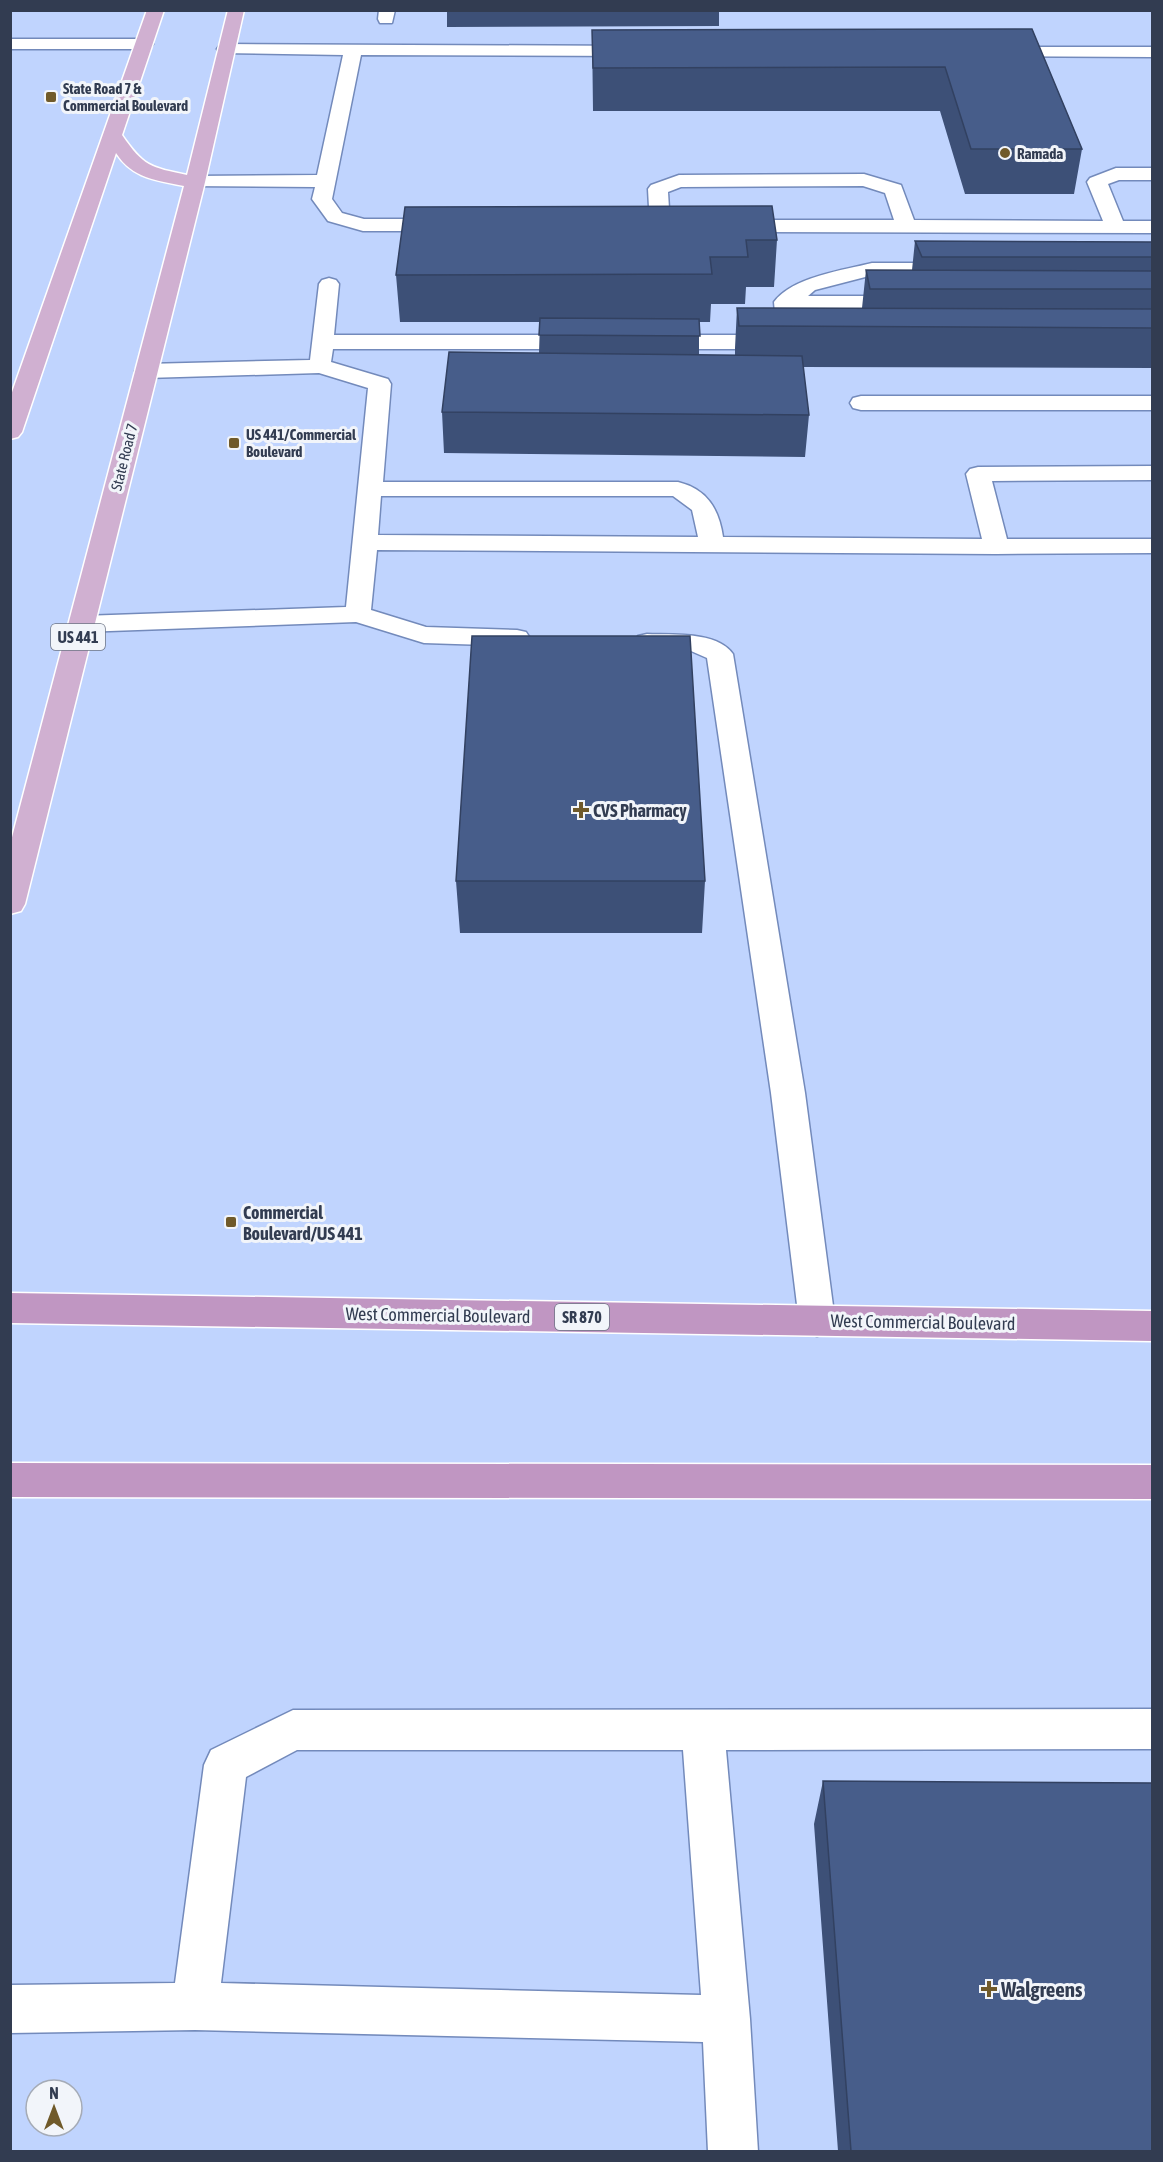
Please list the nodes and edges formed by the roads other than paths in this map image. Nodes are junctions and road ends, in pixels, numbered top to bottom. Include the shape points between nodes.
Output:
1 (156, 10) edge
2 (236, 10) edge
3 (10, 44) edge
4 (144, 44) junction
5 (226, 50) junction
6 (353, 50) junction
7 (651, 51) edge
8 (974, 51) edge
9 (1152, 52) edge
10 (112, 134) junction
11 (1152, 174) edge
12 (326, 181) junction
13 (195, 182) junction
14 (470, 225) edge
15 (636, 226) edge
16 (660, 226) junction
17 (683, 226) edge
18 (707, 226) edge
19 (906, 226) junction
20 (1115, 227) junction
21 (1152, 227) edge
22 (977, 269) edge
23 (329, 284) dead end
24 (785, 302) junction
25 (927, 302) edge
26 (323, 342) junction
27 (597, 342) edge
28 (633, 342) edge
29 (788, 342) junction
30 (812, 342) edge
31 (320, 366) junction
32 (146, 371) junction
33 (861, 402) dead end
34 (1152, 402) edge
35 (10, 432) edge
36 (1152, 473) edge
37 (370, 489) junction
38 (365, 542) junction
39 (711, 544) junction
40 (1152, 546) edge
41 (996, 547) junction
42 (358, 614) junction
43 (81, 624) junction
44 (542, 638) edge
45 (624, 641) edge
46 (10, 904) edge
47 (10, 1308) edge
48 (818, 1321) junction
49 (1152, 1326) edge
50 (10, 1480) edge
51 (1152, 1482) edge
52 (1152, 1729) edge
53 (703, 1730) junction
54 (195, 2006) junction
55 (10, 2009) edge
56 (726, 2019) junction
57 (733, 2151) edge

1 - 4 main road
2 - 5 main road, State Road 7 / US 441
3 - 4 lane
4 - 10 main road
5 - 6 lane
5 - 13 main road, State Road 7 / US 441
6 - 7 lane
6 - 12 lane
8 - 9 lane
10 - 13 main road via 132,163 154,174
10 - 35 main road
11 - 20 lane via 1116,174 1097,182
12 - 13 lane
12 - 14 lane via 322,199 335,217 363,225
13 - 32 main road, State Road 7 / US 441
15 - 16 lane
16 - 17 lane
16 - 19 lane via 658,189 679,181 864,180 894,189
18 - 19 lane
19 - 20 lane
20 - 21 lane
22 - 24 lane via 872,269 808,286
23 - 26 lane
24 - 25 lane
24 - 29 lane
26 - 27 lane
26 - 31 lane
28 - 29 lane
29 - 30 lane
31 - 32 lane
31 - 37 lane via 380,384
32 - 43 main road, State Road 7 / US 441
33 - 34 lane
36 - 41 lane via 978,474
37 - 38 lane
37 - 39 lane via 678,489 699,501 708,514
38 - 39 lane
38 - 42 lane
39 - 41 lane
40 - 41 lane
42 - 43 lane
42 - 44 lane via 424,635
43 - 46 main road, State Road 7 / US 441
45 - 48 lane via 695,643 720,654 788,1093
47 - 48 highway, West Commercial Boulevard / SR 870
48 - 49 highway, West Commercial Boulevard / SR 870
50 - 51 highway
52 - 53 lane
53 - 54 lane via 293,1730 226,1766
53 - 56 lane
54 - 55 lane
54 - 56 lane
56 - 57 lane

